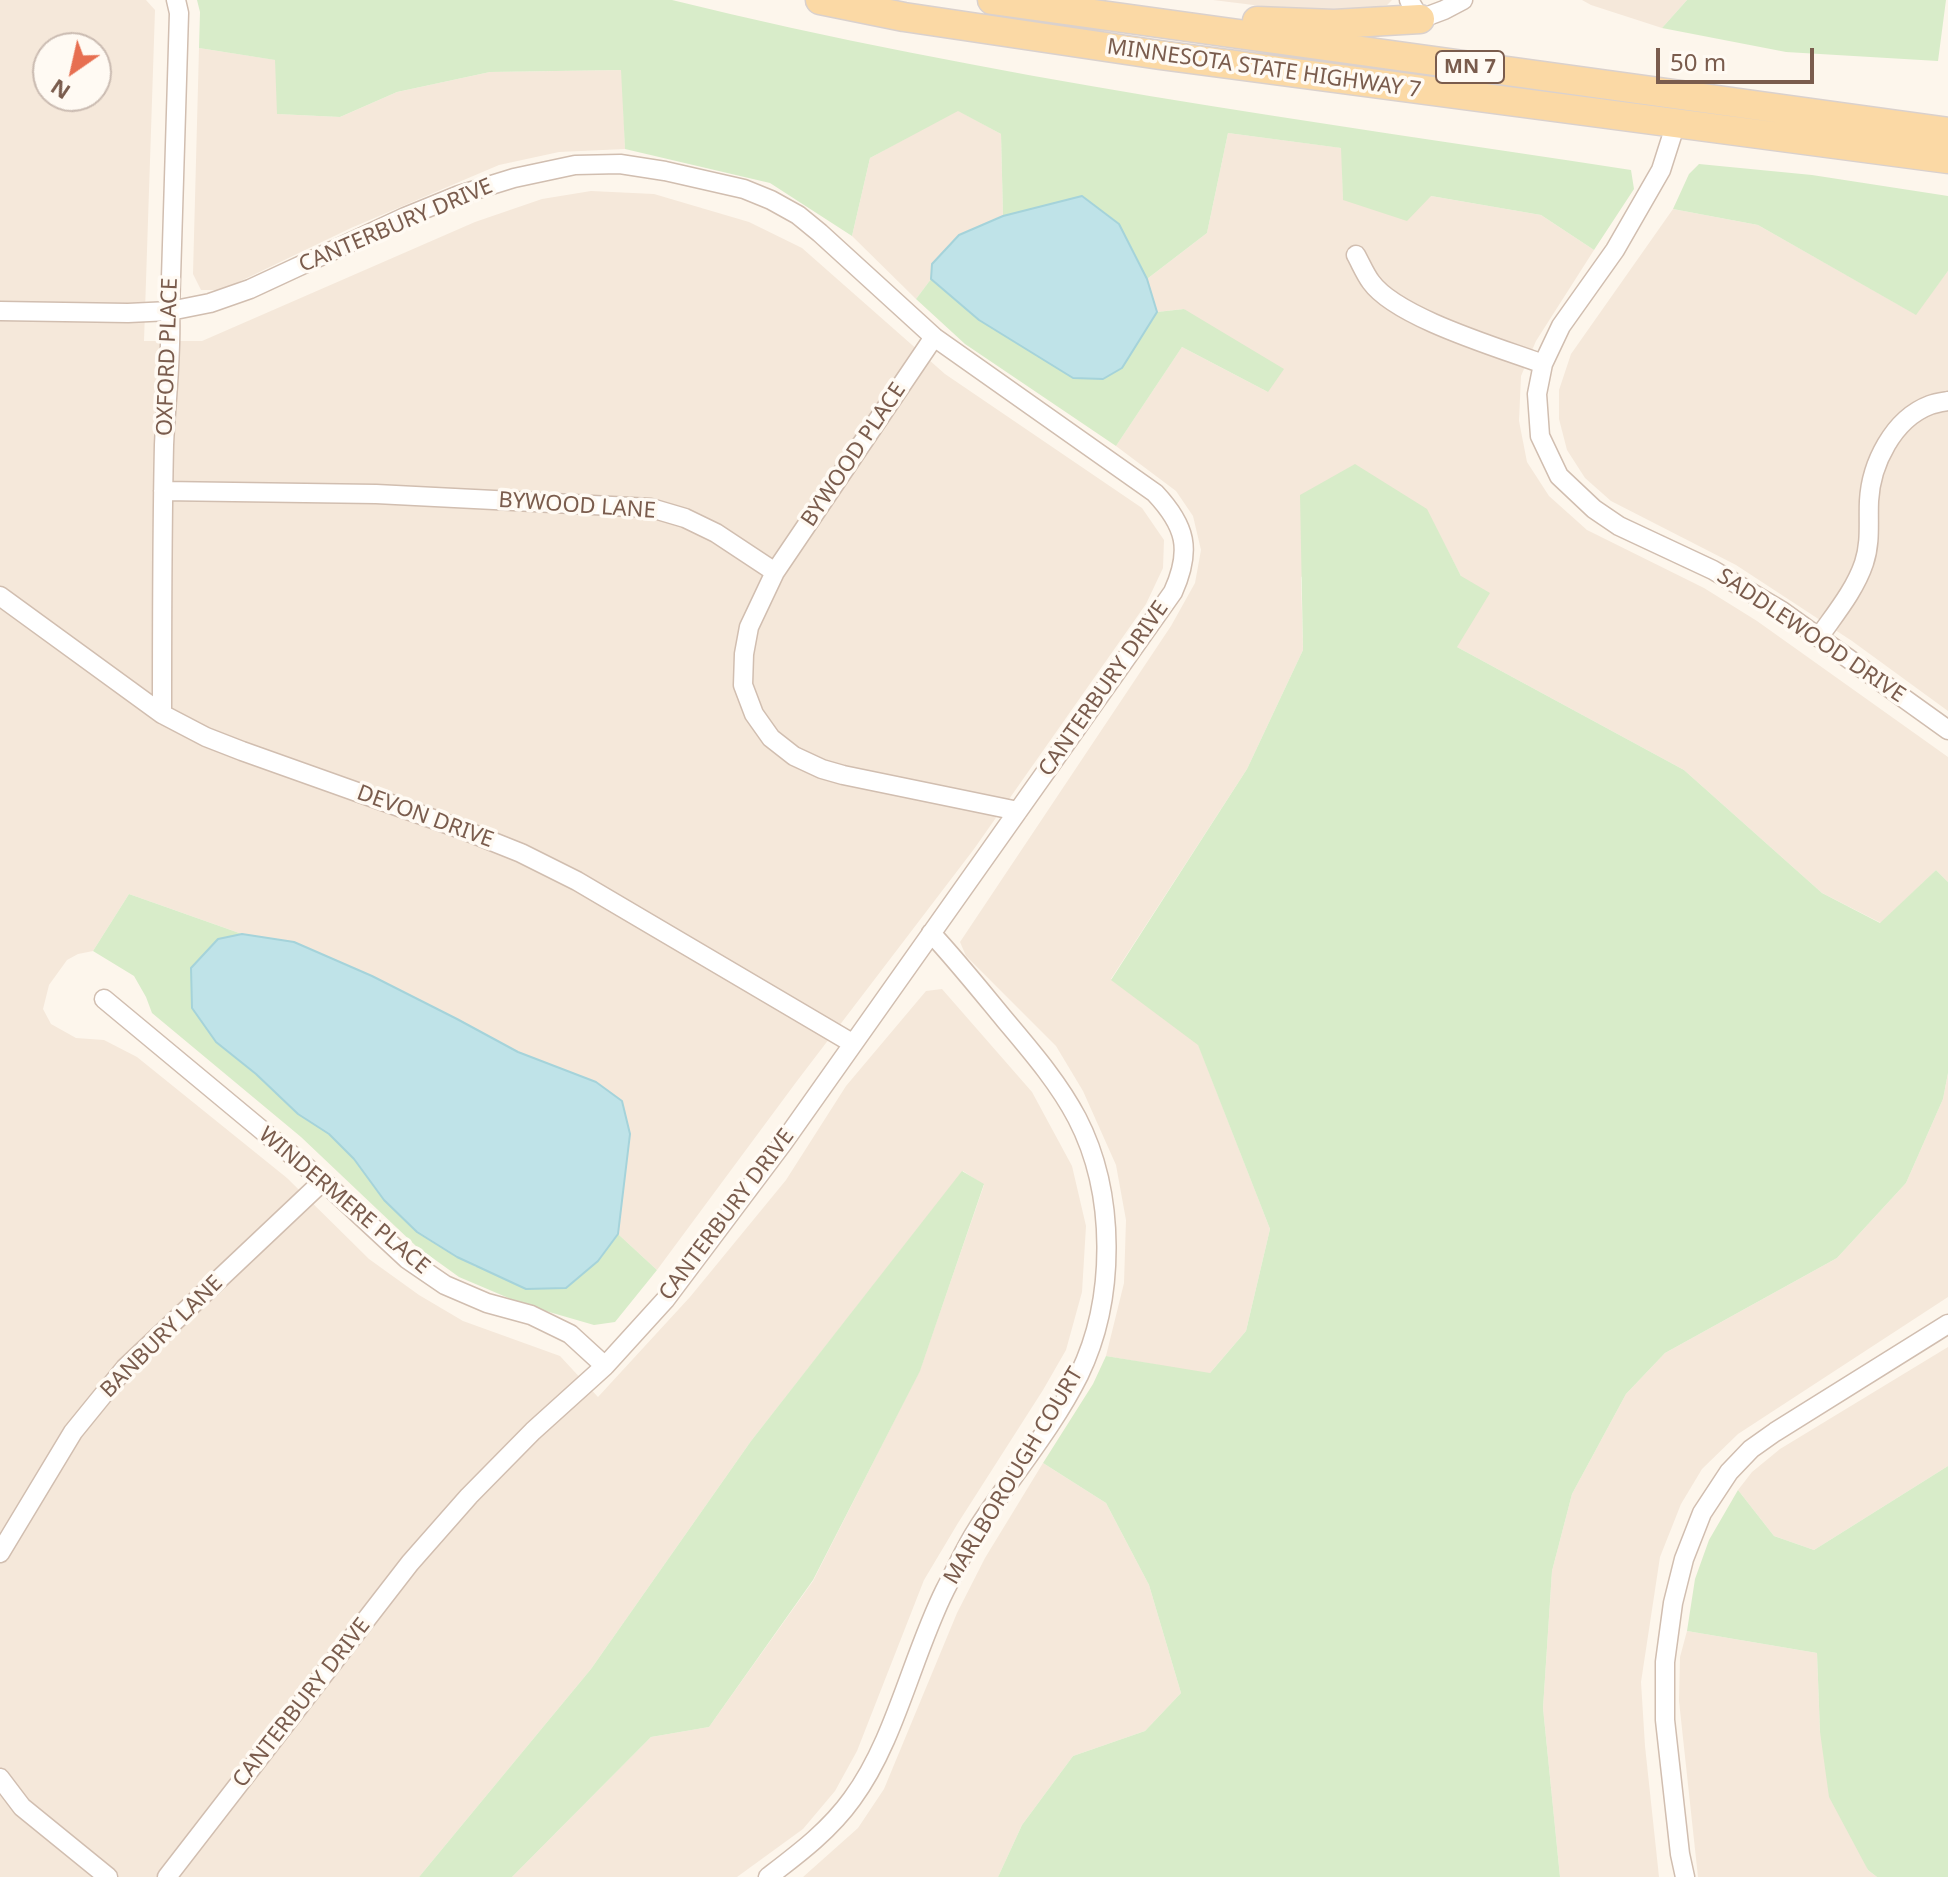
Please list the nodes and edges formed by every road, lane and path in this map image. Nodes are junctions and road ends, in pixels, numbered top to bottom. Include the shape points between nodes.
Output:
1 (176, 0) edge
2 (820, 0) edge
3 (992, 0) edge
4 (1463, 0) edge
5 (1414, 10) edge
6 (1164, 24) junction
7 (1676, 123) junction
8 (1948, 132) edge
9 (1948, 159) edge
10 (1356, 255) dead end
11 (0, 311) edge
12 (170, 311) junction
13 (934, 337) junction
14 (1543, 364) junction
15 (1948, 401) edge
16 (163, 491) junction
17 (775, 572) junction
18 (0, 596) edge
19 (1819, 637) junction
20 (162, 714) junction
21 (1948, 730) edge
22 (1018, 811) junction
23 (931, 933) junction
24 (104, 999) dead end
25 (852, 1043) junction
26 (323, 1181) junction
27 (1948, 1324) edge
28 (605, 1366) junction
29 (0, 1553) edge
30 (0, 1778) edge
31 (108, 1877) edge
32 (167, 1877) edge
33 (768, 1877) edge
34 (1685, 1877) edge

1 - 12 street, OXFORD PLACE
2 - 7 main road, MINNESOTA STATE HIGHWAY 7 / MN 7 via 1160,55
3 - 6 main road, MINNESOTA STATE HIGHWAY 7 / MN 7
4 - 5 street via 1444,10
5 - 6 main road via 1334,24 1189,16
6 - 8 main road, MINNESOTA STATE HIGHWAY 7 / MN 7
7 - 9 main road, MINNESOTA STATE HIGHWAY 7 / MN 7
7 - 14 street, SADDLEWOOD DRIVE via 1661,170 1615,250 1561,326
10 - 14 street via 1371,283 1389,300 1441,326
11 - 12 street, CANTERBURY DRIVE
12 - 13 street, CANTERBURY DRIVE via 250,289 459,195 575,165 620,164 744,189 771,200 820,233
12 - 16 street, OXFORD PLACE
13 - 17 street, BYWOOD PLACE
13 - 22 street, CANTERBURY DRIVE via 1155,493 1171,510 1185,550 1173,592
14 - 19 street, SADDLEWOOD DRIVE via 1537,394 1540,436 1559,476 1619,526 1713,570
15 - 19 street via 1911,416 1881,453 1869,501 1864,563
16 - 17 street, BYWOOD LANE via 376,494 651,508 716,533
16 - 20 street, OXFORD PLACE
17 - 22 street via 749,627 743,670 754,714 771,738 822,769
18 - 20 street, DEVON DRIVE
19 - 21 street, SADDLEWOOD DRIVE
20 - 25 street, DEVON DRIVE via 242,751 521,853
22 - 23 street, CANTERBURY DRIVE
23 - 25 street, CANTERBURY DRIVE
23 - 33 street, MARLBOROUGH COURT via 1045,1068 1077,1119 1096,1169 1107,1273 1080,1373 974,1534 939,1602 873,1764 852,1799 815,1840
24 - 26 street, WINDERMERE PLACE
25 - 28 street, CANTERBURY DRIVE via 665,1300
26 - 28 street, WINDERMERE PLACE via 407,1259 445,1285 570,1334
26 - 29 street, BANBURY LANE via 125,1368 73,1432
27 - 34 street via 1763,1440 1729,1472 1702,1513 1673,1603 1665,1662 1665,1720
28 - 32 street, CANTERBURY DRIVE via 533,1431 410,1563
30 - 31 street via 22,1807

